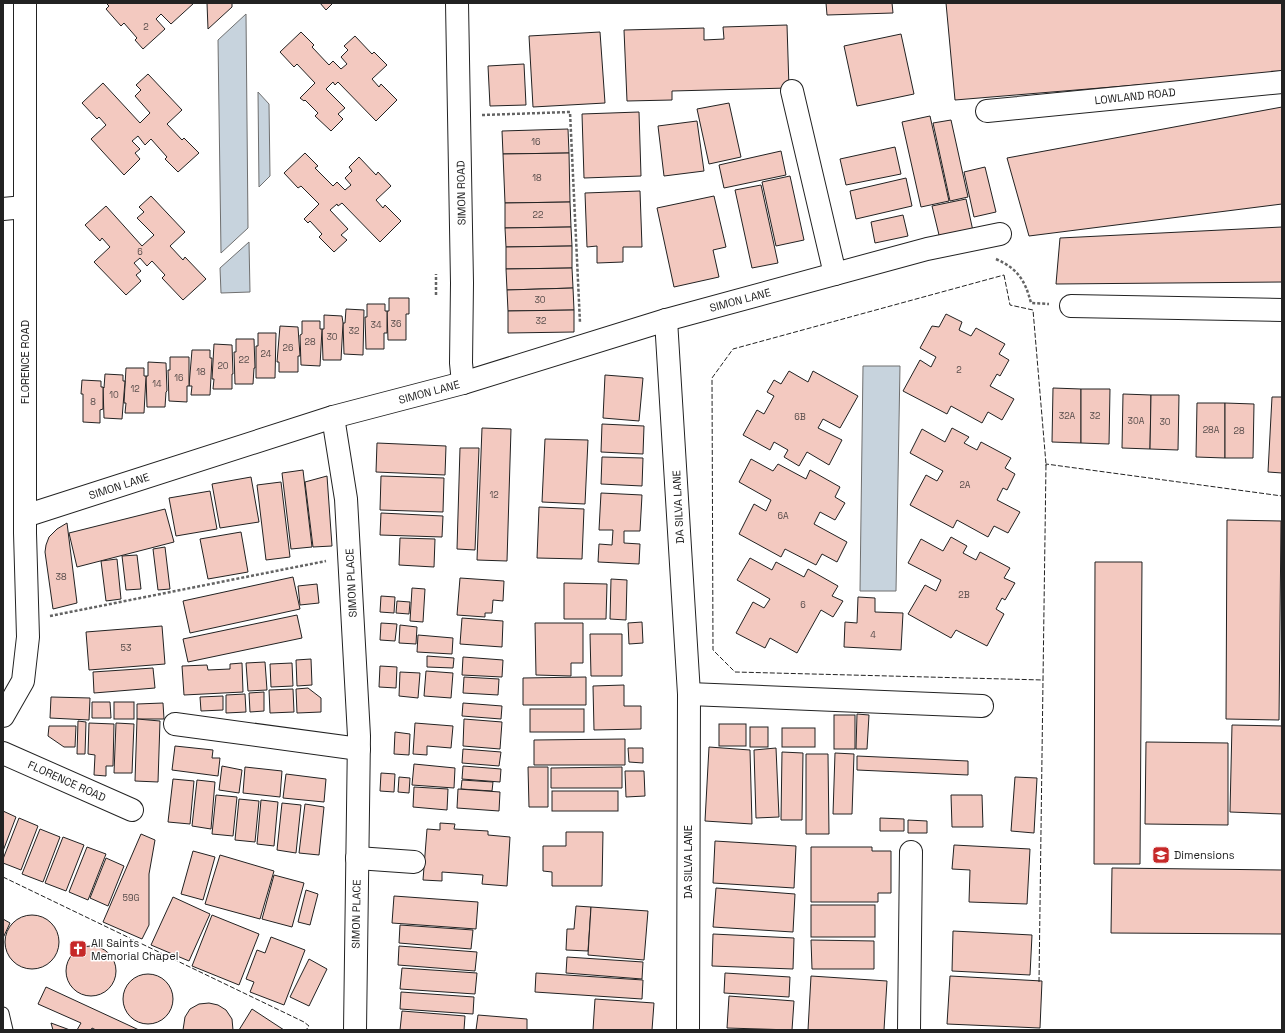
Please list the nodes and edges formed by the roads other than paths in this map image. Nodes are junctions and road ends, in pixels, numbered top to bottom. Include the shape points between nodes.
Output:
1 (25, 3) edge
2 (458, 3) edge
3 (1282, 82) edge
4 (792, 92) dead end
5 (987, 111) dead end
6 (24, 207) junction
7 (3, 209) edge
8 (1000, 234) dead end
9 (835, 274) junction
10 (1071, 306) road end
11 (1282, 310) edge
12 (666, 320) junction
13 (463, 383) junction
14 (333, 417) junction
15 (25, 516) junction
16 (689, 694) junction
17 (982, 706) dead end
18 (3, 716) edge
19 (175, 724) dead end
20 (359, 749) junction
21 (3, 753) edge
22 (132, 810) dead end
23 (911, 852) dead end
24 (357, 858) junction
25 (414, 862) dead end
26 (3, 1013) edge
27 (7, 1030) edge
28 (355, 1030) edge
29 (688, 1030) edge
30 (909, 1030) edge

1 - 6 street, FLORENCE ROAD
2 - 13 street, SIMON ROAD
3 - 5 street, LOWLAND ROAD
4 - 9 street
6 - 7 street
6 - 15 street, FLORENCE ROAD
8 - 9 street, SIMON LANE via 927,249
9 - 12 street, SIMON LANE
10 - 11 street
12 - 13 street, SIMON LANE
12 - 16 street, DA SILVA LANE
13 - 14 street, SIMON LANE
14 - 15 street, SIMON LANE
14 - 20 street, SIMON PLACE via 346,499
15 - 18 street, FLORENCE ROAD via 28,637 23,681
16 - 17 street
16 - 29 street, DA SILVA LANE
19 - 20 street
20 - 24 street, SIMON PLACE
21 - 22 street, FLORENCE ROAD
23 - 30 street
24 - 25 street
24 - 28 street, SIMON PLACE
26 - 27 lane

